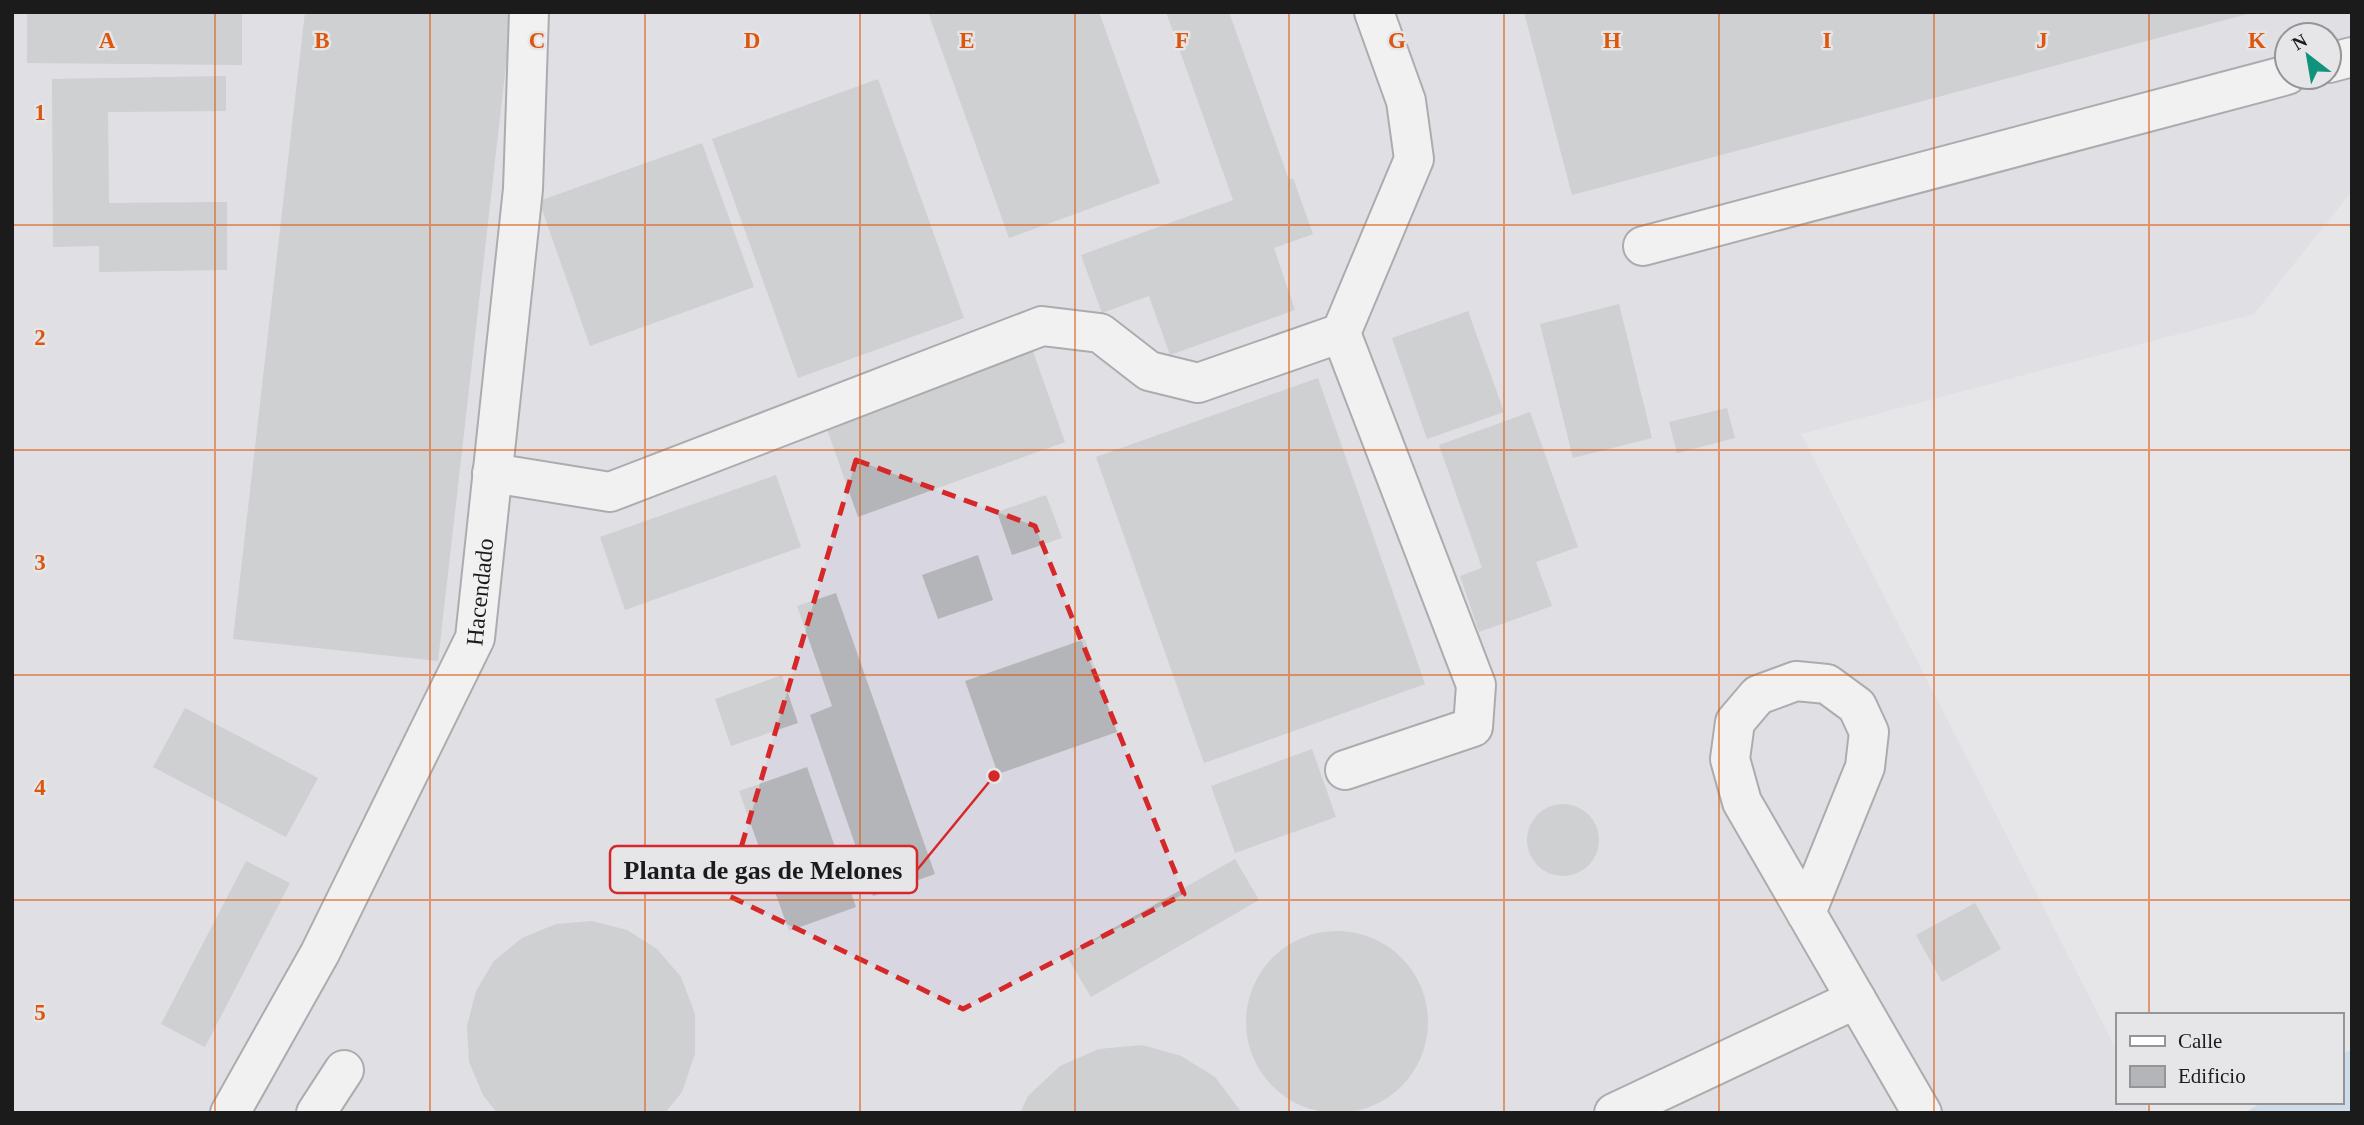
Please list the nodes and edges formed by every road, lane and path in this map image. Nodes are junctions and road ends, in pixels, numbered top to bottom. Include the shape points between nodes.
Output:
1 (529, 12) edge
2 (1374, 12) edge
3 (2273, 79) edge
4 (1643, 246) dead end
5 (1341, 333) junction
6 (492, 473) junction
7 (1345, 770) dead end
8 (1807, 913) junction
9 (1856, 999) junction
10 (344, 1070) dead end
11 (230, 1113) edge
12 (316, 1113) edge
13 (1614, 1113) edge
14 (1922, 1113) edge

1 - 6 street, Hacendado via 523,188
2 - 5 street via 1405,101 1413,159
3 - 4 street
5 - 6 street via 1198,383 1149,371 1100,333 1042,326 610,492
5 - 7 street via 1476,685 1472,727
6 - 11 street, Hacendado via 475,638 320,953
8 - 8 street via 1742,802 1730,759 1735,722 1758,695 1796,681 1827,684 1857,706 1869,732 1865,767
8 - 9 street
9 - 13 street
9 - 14 street
10 - 12 street

